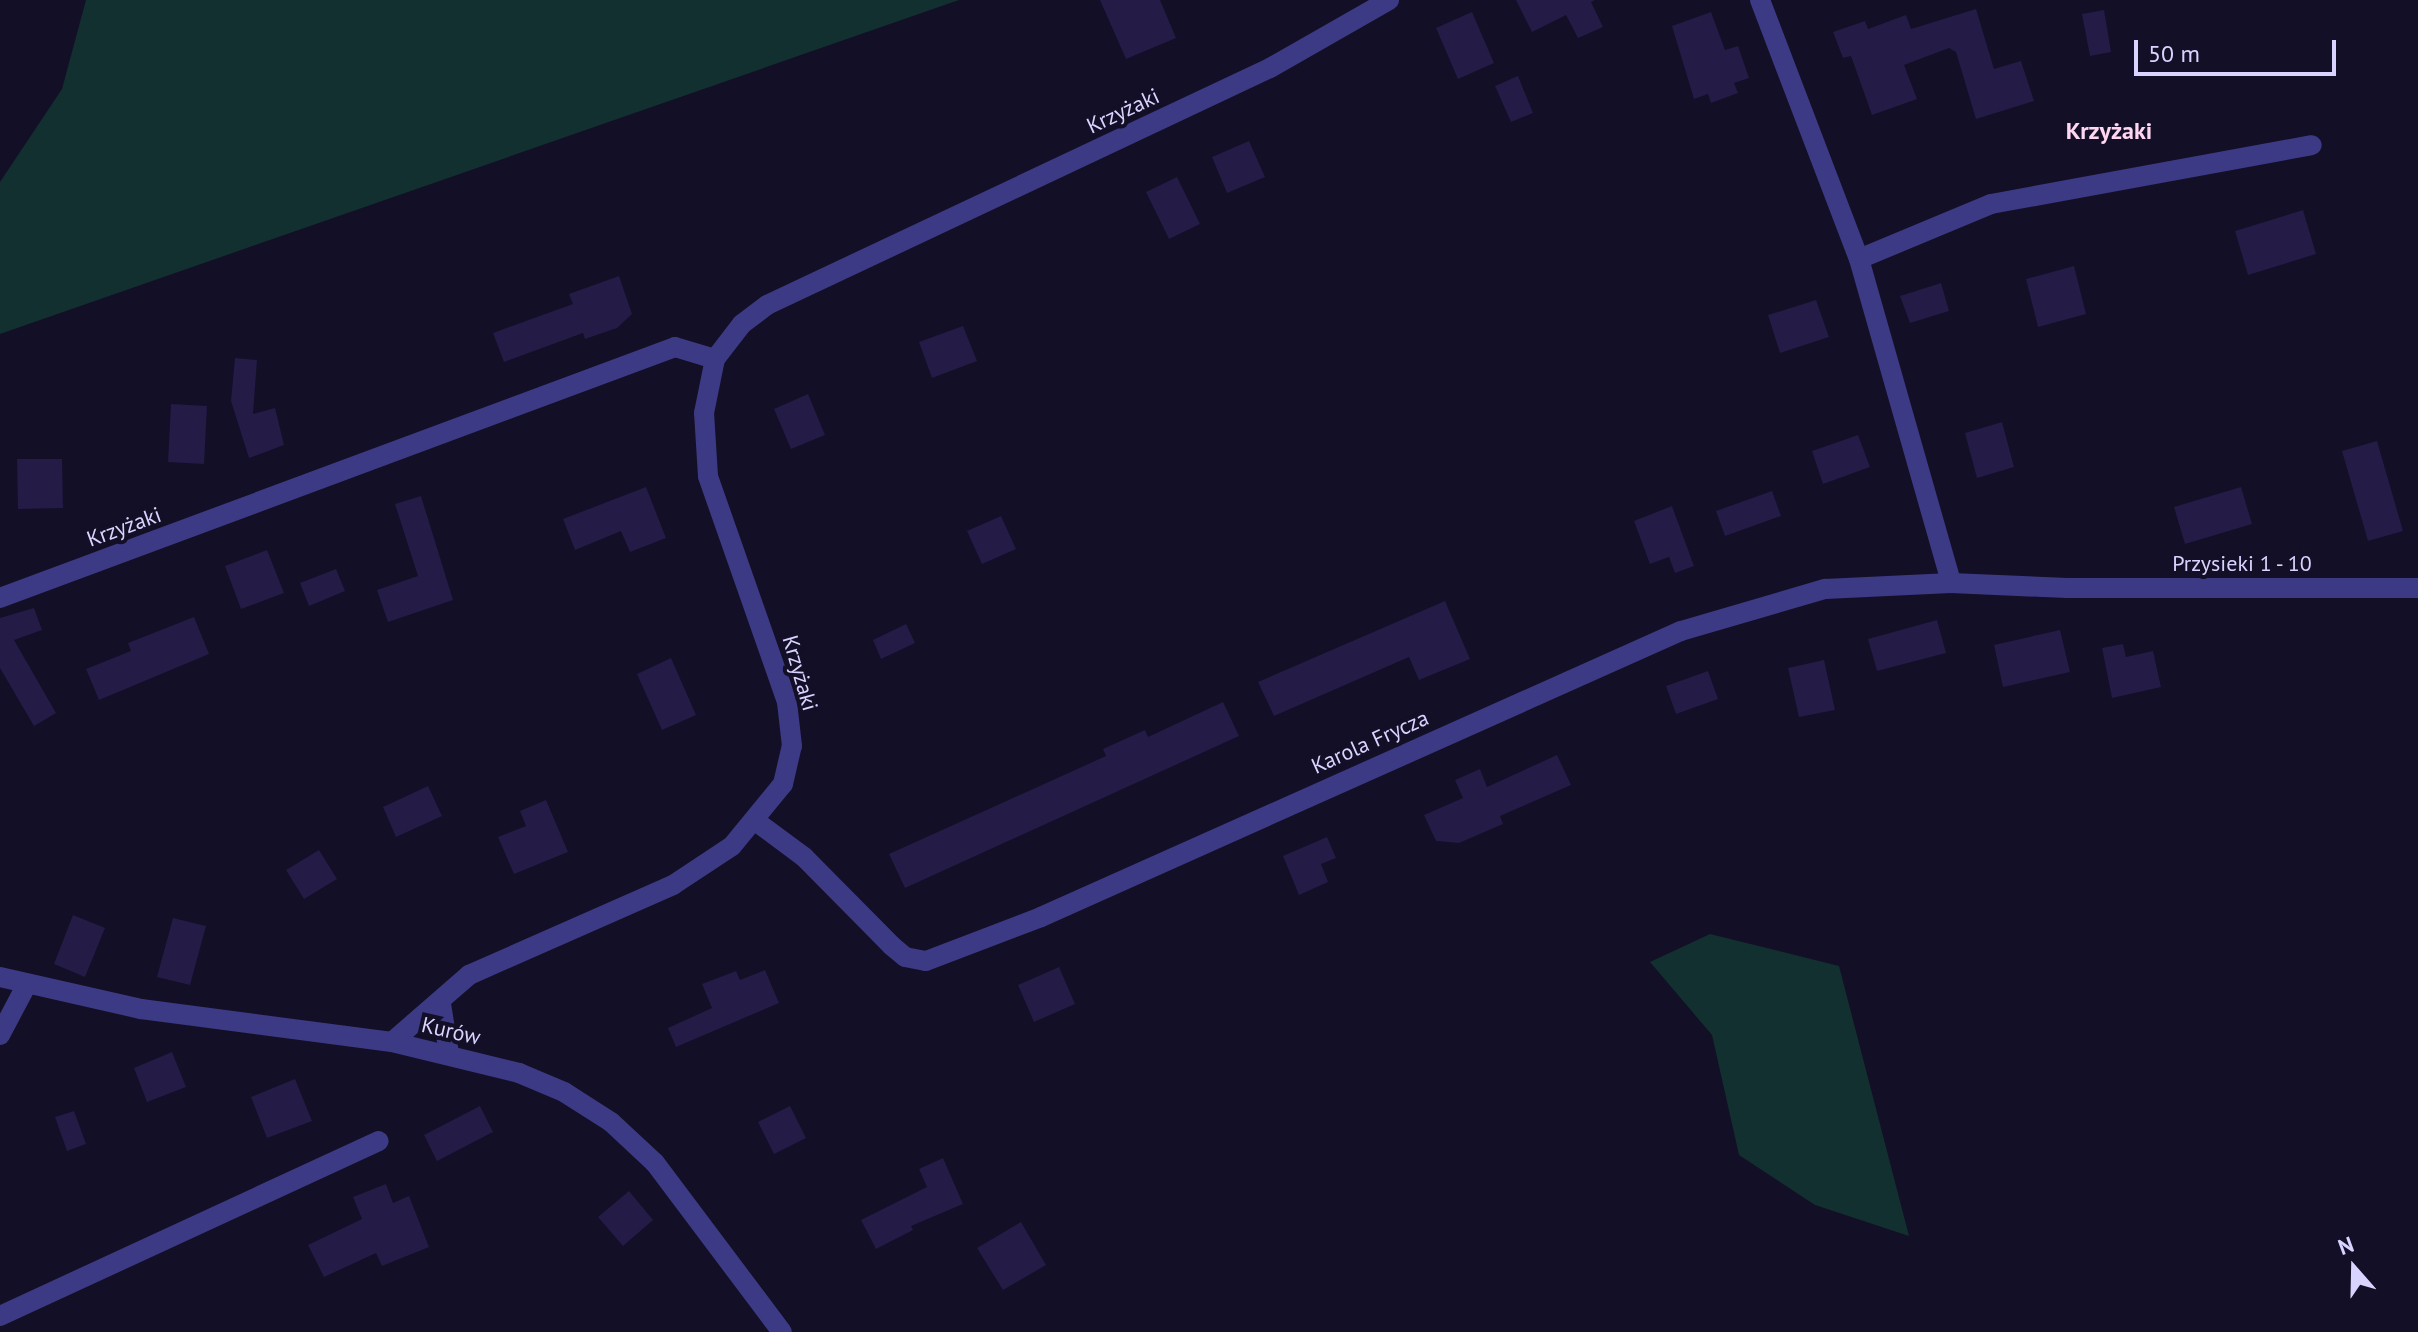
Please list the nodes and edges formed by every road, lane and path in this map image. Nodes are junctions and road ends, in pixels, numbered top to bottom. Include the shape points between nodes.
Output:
1 (1389, 0) edge
2 (1760, 0) edge
3 (2312, 145) dead end
4 (1859, 259) junction
5 (715, 359) junction
6 (1951, 583) junction
7 (2067, 588) joint
8 (2418, 588) edge
9 (0, 598) edge
10 (754, 820) junction
11 (0, 977) edge
12 (27, 984) junction
13 (441, 1004) junction
14 (0, 1035) edge
15 (392, 1042) junction
16 (449, 1054) junction
17 (378, 1141) dead end
18 (0, 1316) edge
19 (782, 1332) edge

1 - 5 street, Krzyżaki via 1270,68 767,305 742,324
2 - 4 street
3 - 4 street via 1991,204
4 - 6 street
5 - 9 street, Krzyżaki via 675,347
5 - 10 street, Krzyżaki via 704,413 708,476 787,702 792,746 783,784
6 - 7 street, Karola Frycza
6 - 10 street, Karola Frycza via 1825,589 1681,631 1026,923 926,961 905,957 804,857
7 - 8 street, Przysieki 1 - 10
10 - 13 street, Krzyżaki via 732,846 673,885 469,975
11 - 12 street, Kurów
12 - 14 street
12 - 15 street, Kurów via 141,1009
13 - 15 street, Krzyżaki
13 - 16 street
15 - 16 street, Kurów
16 - 19 street, Kurów via 519,1073 611,1122 665,1175
17 - 18 street

